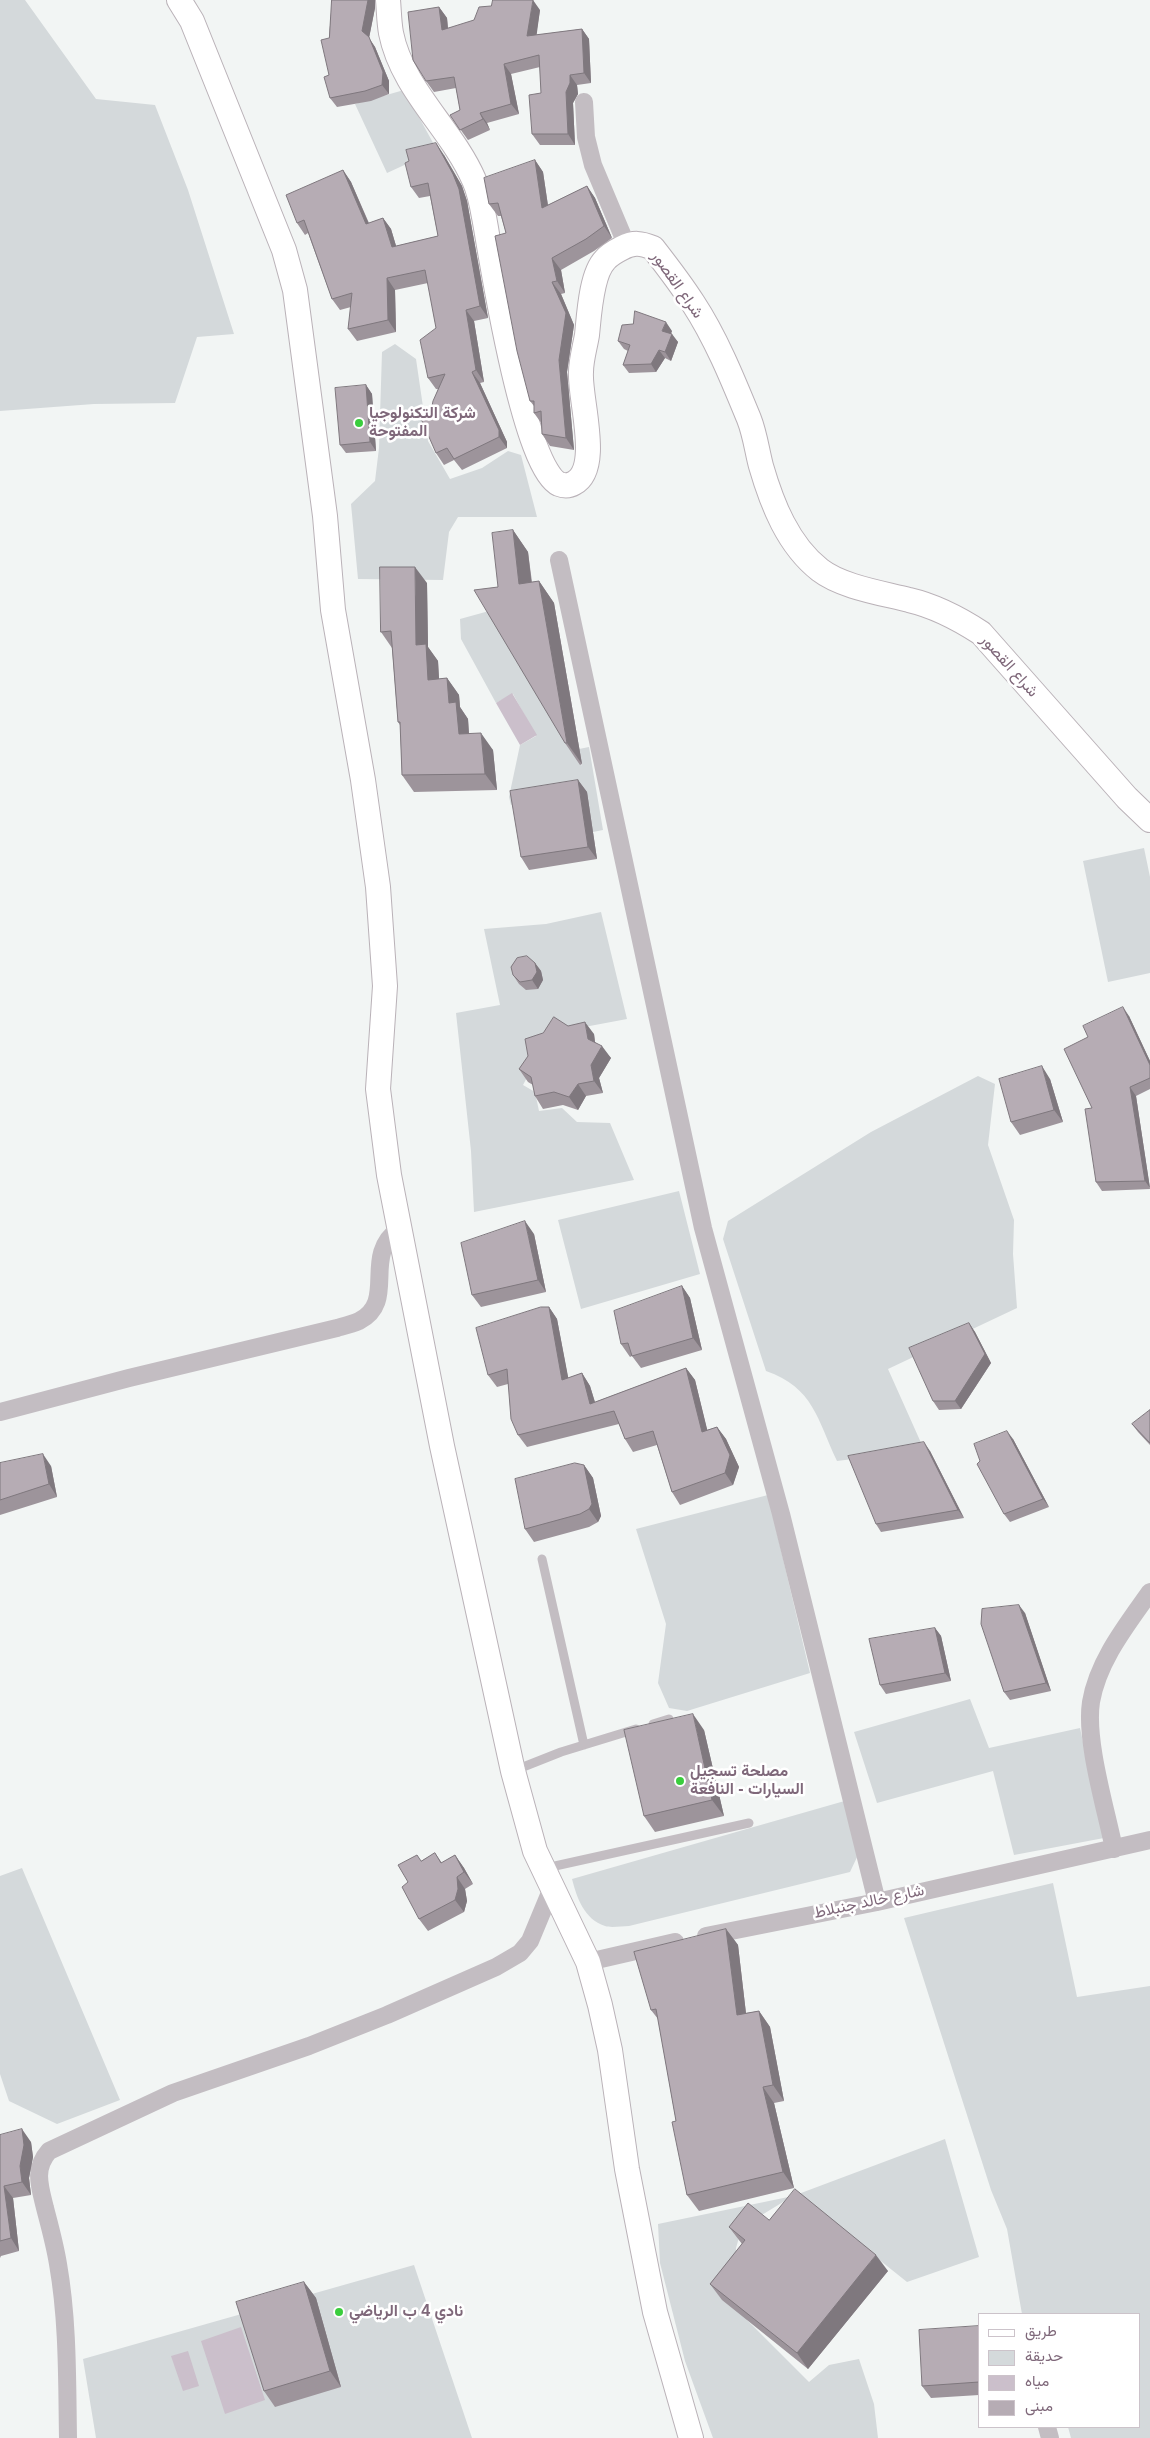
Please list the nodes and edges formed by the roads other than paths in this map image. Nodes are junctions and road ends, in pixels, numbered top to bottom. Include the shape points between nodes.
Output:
1 (179, 0) edge
2 (388, 0) edge
3 (584, 102) dead end
4 (627, 246) junction
5 (559, 560) dead end
6 (1150, 820) edge
7 (399, 1229) junction
8 (0, 1412) edge
9 (542, 1559) dead end
10 (1150, 1592) edge
11 (669, 1719) edge
12 (584, 1745) junction
13 (513, 1771) junction
14 (749, 1823) dead end
15 (1150, 1840) edge
16 (1114, 1849) junction
17 (547, 1878) junction
18 (877, 1902) junction
19 (588, 1962) junction
20 (68, 2438) edge
21 (691, 2438) edge

1 - 7 main road via 192,21 284,250 296,290 321,479 333,610 378,887 385,986 378,1089 383,1141
2 - 4 main road, شراع القصور via 391,34 404,68 466,162 480,194 496,293 518,395 548,474 561,485 577,482 586,470 588,460 580,373 596,277 603,260
3 - 4 street via 586,137 594,165
4 - 6 main road, شراع القصور via 635,242 653,248 694,304 749,421 774,505 806,557 834,578 957,617 981,633
5 - 18 street via 703,1228 778,1505
7 - 8 street via 389,1236 381,1252 376,1306 360,1320
7 - 13 main road via 442,1446
9 - 12 lane
10 - 16 street via 1112,1648 1091,1702 1090,1735
11 - 12 lane
12 - 13 lane
13 - 17 main road via 535,1851
14 - 17 lane
15 - 16 street, شارع خالد جنبلاط
16 - 18 street, شارع خالد جنبلاط
17 - 19 main road
17 - 20 street via 530,1941 520,1953 496,1967 309,2046 172,2093 49,2151 42,2159 38,2178 53,2237 67,2345
18 - 19 street, شارع خالد جنبلاط
19 - 21 main road via 610,2050 627,2169 655,2312

